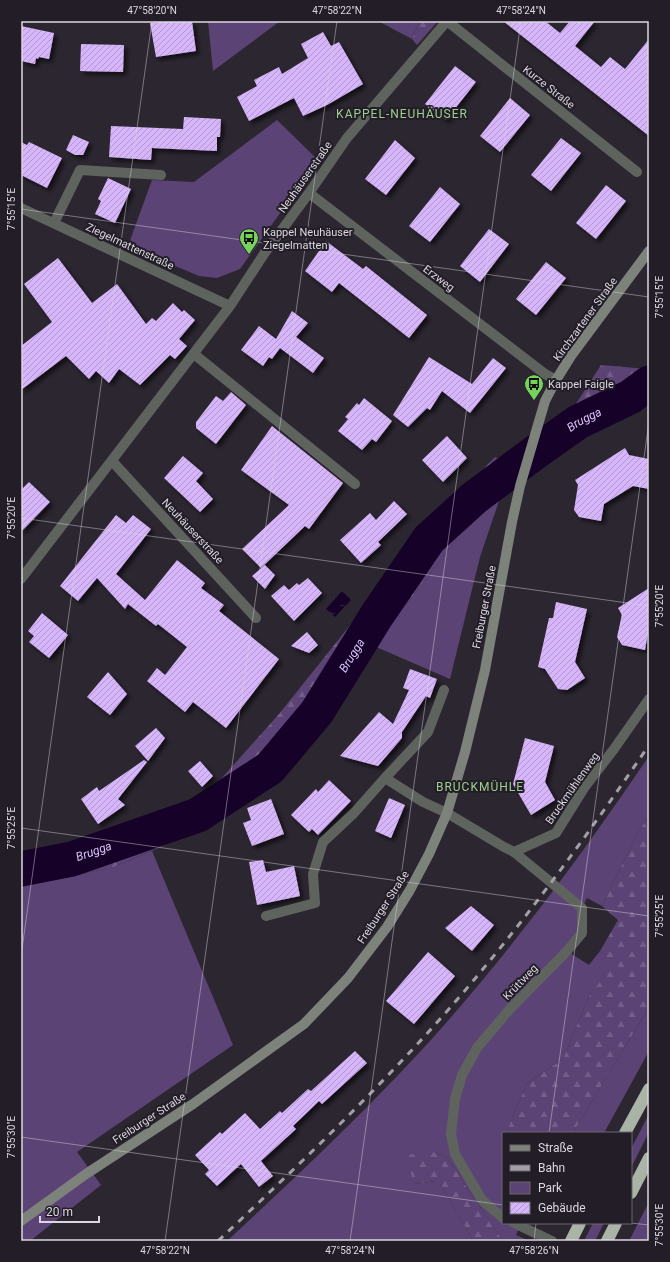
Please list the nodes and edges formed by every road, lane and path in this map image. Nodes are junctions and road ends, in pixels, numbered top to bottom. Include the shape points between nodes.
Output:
1 (447, 21) edge
2 (637, 172) dead end
3 (161, 175) dead end
4 (309, 194) junction
5 (21, 208) edge
6 (54, 224) junction
7 (649, 251) edge
8 (230, 306) junction
9 (194, 354) junction
10 (556, 380) junction
11 (530, 450) joint
12 (112, 461) junction
13 (355, 484) dead end
14 (21, 578) edge
15 (256, 618) dead end
16 (444, 690) dead end
17 (649, 699) edge
18 (385, 778) junction
19 (447, 812) junction
20 (514, 852) junction
21 (266, 916) dead end
22 (649, 1089) edge
23 (626, 1132) edge
24 (649, 1158) edge
25 (632, 1191) edge
26 (502, 1217) edge
27 (21, 1220) edge
28 (517, 1224) edge
29 (580, 1224) edge
30 (615, 1224) edge
31 (552, 1241) edge
32 (571, 1241) edge
33 (606, 1241) edge

1 - 2 street, Kurze Straße
1 - 4 street, Neuhäuserstraße via 347,138
3 - 6 street via 80,170
4 - 8 street, Neuhäuserstraße via 264,254
4 - 10 street, Erzweg
5 - 6 street, Ziegelmattenstraße
6 - 8 street, Ziegelmattenstraße
7 - 10 street, Kirchzartener Straße
8 - 9 street, Neuhäuserstraße
9 - 12 street, Neuhäuserstraße
9 - 13 street
10 - 11 street, Kirchzartener Straße via 544,401
11 - 19 street, Freiburger Straße via 512,522 485,670
12 - 14 street, Neuhäuserstraße
12 - 15 street, Neuhäuserstraße
16 - 18 street via 428,732
17 - 20 street, Bruckmühlenweg via 584,788 556,833
18 - 19 street, Krüttweg via 423,802
18 - 21 street via 354,813 323,842 313,874 315,903
19 - 20 street, Krüttweg
19 - 27 street, Freiburger Straße via 429,854 387,927 348,978 304,1024 199,1100
20 - 26 street, Krüttweg via 582,908 582,933 477,1048 462,1075 455,1099 450,1134 455,1154 482,1200
22 - 23 highway
24 - 25 highway
28 - 31 street
29 - 32 highway
30 - 33 highway

